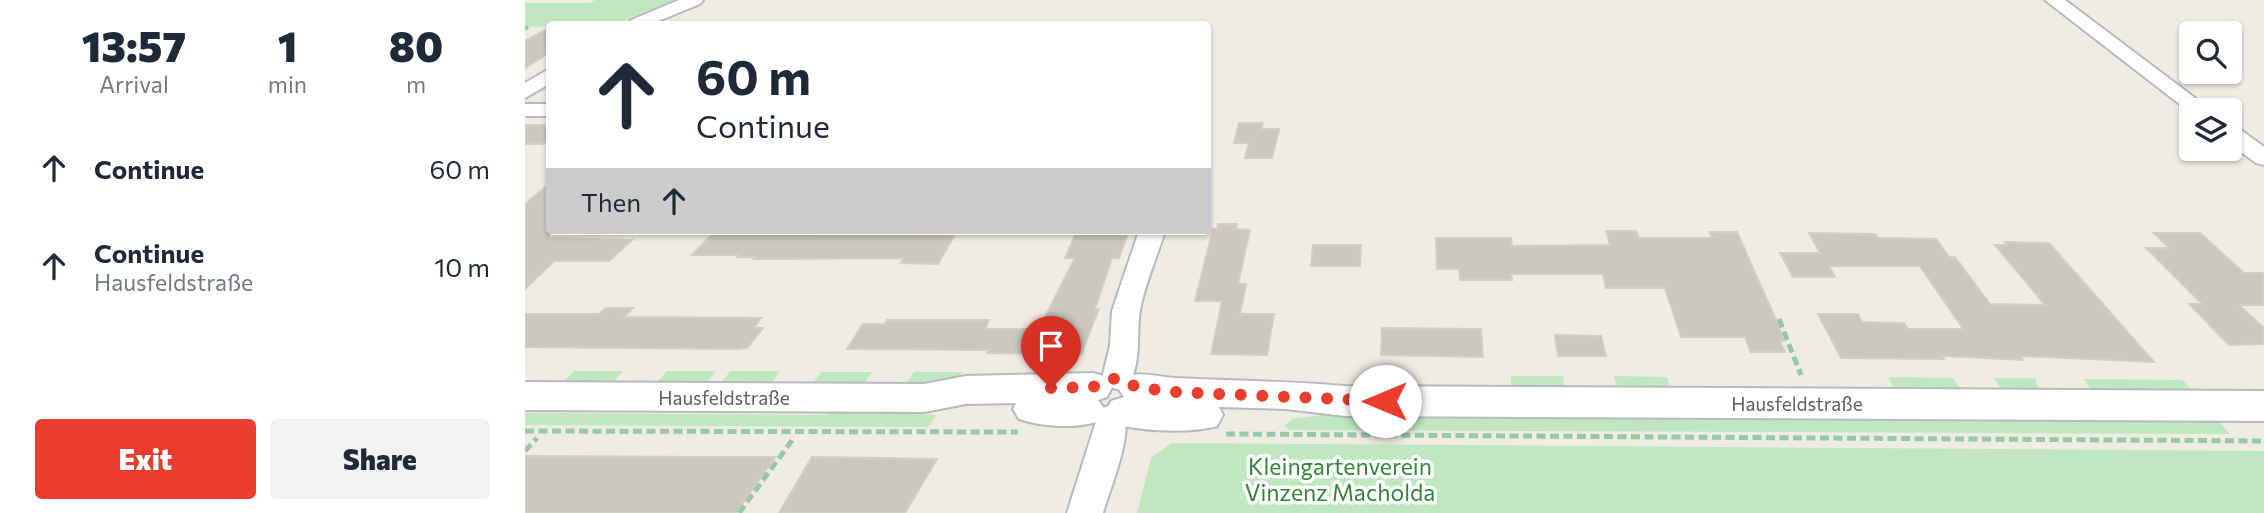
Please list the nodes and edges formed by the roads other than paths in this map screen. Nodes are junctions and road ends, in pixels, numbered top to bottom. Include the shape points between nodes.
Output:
1 (694, 0) edge
2 (2054, 0) edge
3 (644, 21) edge
4 (546, 77) edge
5 (525, 92) edge
6 (2184, 98) edge
7 (525, 110) edge
8 (546, 110) edge
9 (2242, 142) edge
10 (2264, 158) edge
11 (1151, 235) edge
12 (525, 396) edge
13 (1111, 399) junction
14 (2264, 406) edge
15 (1084, 513) edge

1 - 3 street
2 - 6 street
4 - 5 street
7 - 8 street
9 - 10 street
11 - 13 street via 1126,311 1125,346
12 - 13 street, Hausfeldstraße via 924,398 954,408
13 - 14 street, Hausfeldstraße via 1275,414 1330,401
13 - 15 street via 1108,440

